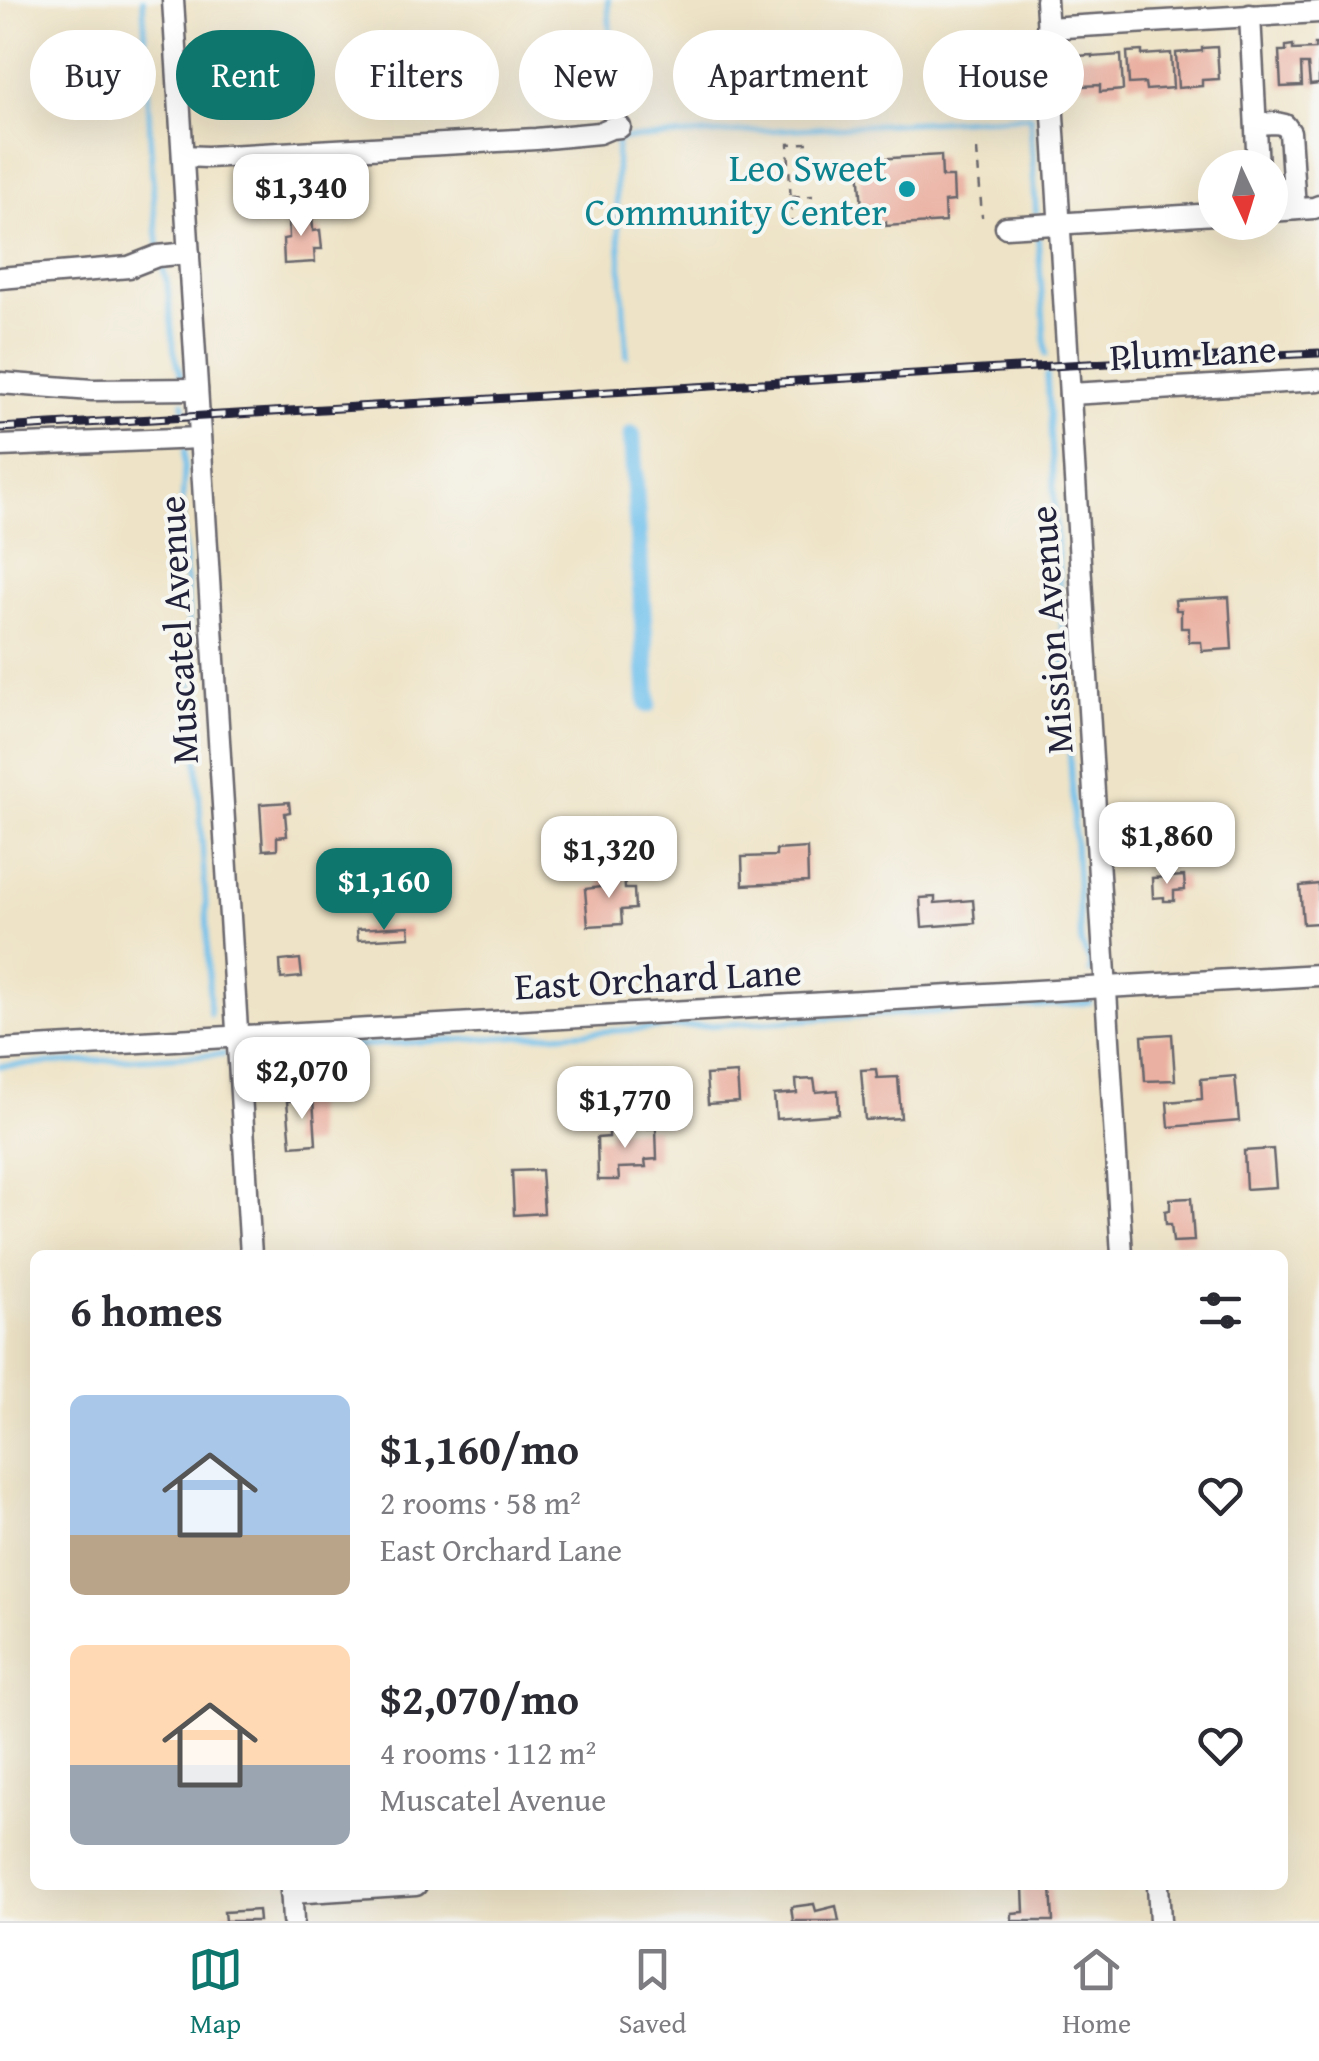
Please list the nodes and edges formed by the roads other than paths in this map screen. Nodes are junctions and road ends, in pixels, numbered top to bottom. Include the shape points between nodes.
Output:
1 (173, 0) edge
2 (1046, 0) edge
3 (1319, 12) edge
4 (1250, 16) junction
5 (1047, 28) junction
6 (1256, 124) junction
7 (615, 128) dead end
8 (1257, 150) edge
9 (183, 156) junction
10 (1312, 208) edge
11 (1198, 215) edge
12 (1060, 224) junction
13 (1006, 227) dead end
14 (189, 253) junction
15 (0, 278) edge
16 (1319, 380) edge
17 (0, 382) edge
18 (197, 389) junction
19 (1070, 394) junction
20 (200, 438) junction
21 (0, 446) edge
22 (1319, 975) edge
23 (1107, 987) junction
24 (236, 1037) junction
25 (0, 1050) edge
26 (251, 1250) edge
27 (1122, 1250) edge
28 (291, 1890) edge
29 (1158, 1890) edge
30 (293, 1921) edge
31 (1160, 1921) edge

1 - 9 street, Muscatel Avenue
2 - 5 street, Mission Avenue
3 - 4 street
4 - 5 street
4 - 6 street
5 - 12 street, Mission Avenue
6 - 8 street
6 - 10 street via 1285,125 1290,132
7 - 9 street via 536,140
9 - 14 street, Muscatel Avenue
11 - 12 street
12 - 13 street
12 - 19 street, Mission Avenue
14 - 15 street via 129,267
14 - 18 street, Muscatel Avenue
16 - 19 street, Plum Lane
17 - 18 street
18 - 20 street, Muscatel Avenue
19 - 23 street, Mission Avenue
20 - 21 street
20 - 24 street, Muscatel Avenue
22 - 23 street, East Orchard Lane
23 - 24 street, East Orchard Lane
23 - 27 street, Mission Avenue
24 - 25 street, East Orchard Lane
24 - 26 street, Muscatel Avenue
28 - 30 street
29 - 31 street

